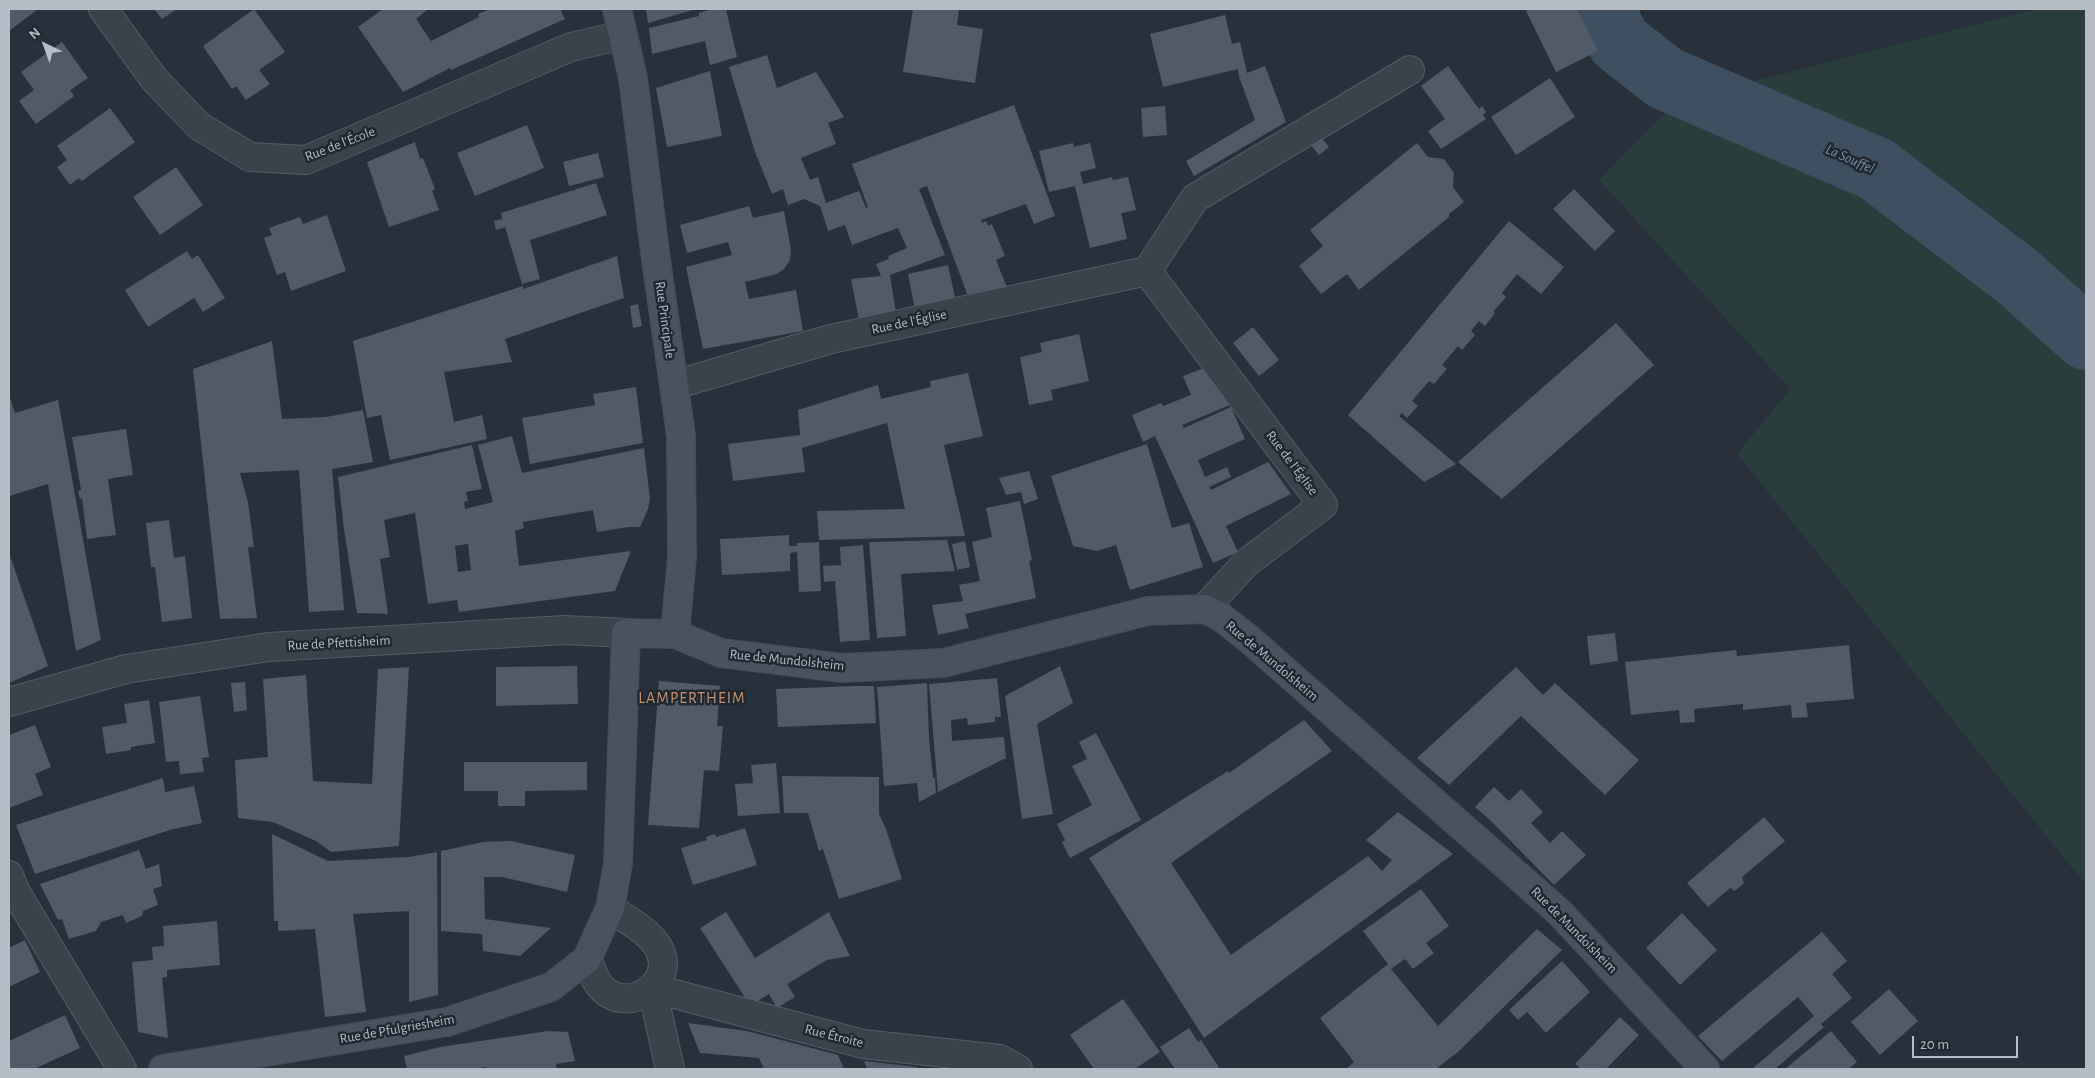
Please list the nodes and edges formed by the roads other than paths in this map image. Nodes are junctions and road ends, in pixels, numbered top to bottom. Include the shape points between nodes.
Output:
1 (103, 9) edge
2 (617, 9) edge
3 (623, 35) junction
4 (1410, 70) dead end
5 (1147, 270) junction
6 (674, 385) junction
7 (1204, 609) junction
8 (626, 633) junction
9 (675, 634) junction
10 (9, 702) edge
11 (9, 875) edge
12 (610, 908) junction
13 (587, 959) junction
14 (652, 988) junction
15 (122, 1069) edge
16 (163, 1069) edge
17 (670, 1069) edge
18 (1018, 1069) edge
19 (1705, 1069) edge

1 - 3 street, Rue de l'École via 154,79 199,126 250,157 306,160 570,47
2 - 3 main road, Rue Principale
3 - 6 main road, Rue Principale via 633,78
4 - 5 street via 1195,198
5 - 6 street, Rue de l'Église via 831,339
5 - 7 street, Rue de l'Église via 1323,505 1246,563
6 - 9 main road, Rue Principale via 681,436 682,557
7 - 9 main road, Rue de Mundolsheim via 1148,611 943,663 842,668 721,653
7 - 19 main road, Rue de Mundolsheim via 1221,617 1249,639 1560,913
8 - 9 main road, Rue de Pfettisheim
8 - 10 street, Rue de Pfettisheim via 565,630 269,647 126,670
8 - 12 main road, Rue de Pfulgriesheim via 618,864
11 - 15 street via 15,891
12 - 13 main road, Rue de Pfulgriesheim
12 - 14 street via 649,936 658,947 662,962 660,976
13 - 14 street via 600,986 611,995 633,999
13 - 16 main road, Rue de Pfulgriesheim via 551,987 447,1022
14 - 17 street
14 - 18 street, Rue Étroite via 863,1044 1000,1059

